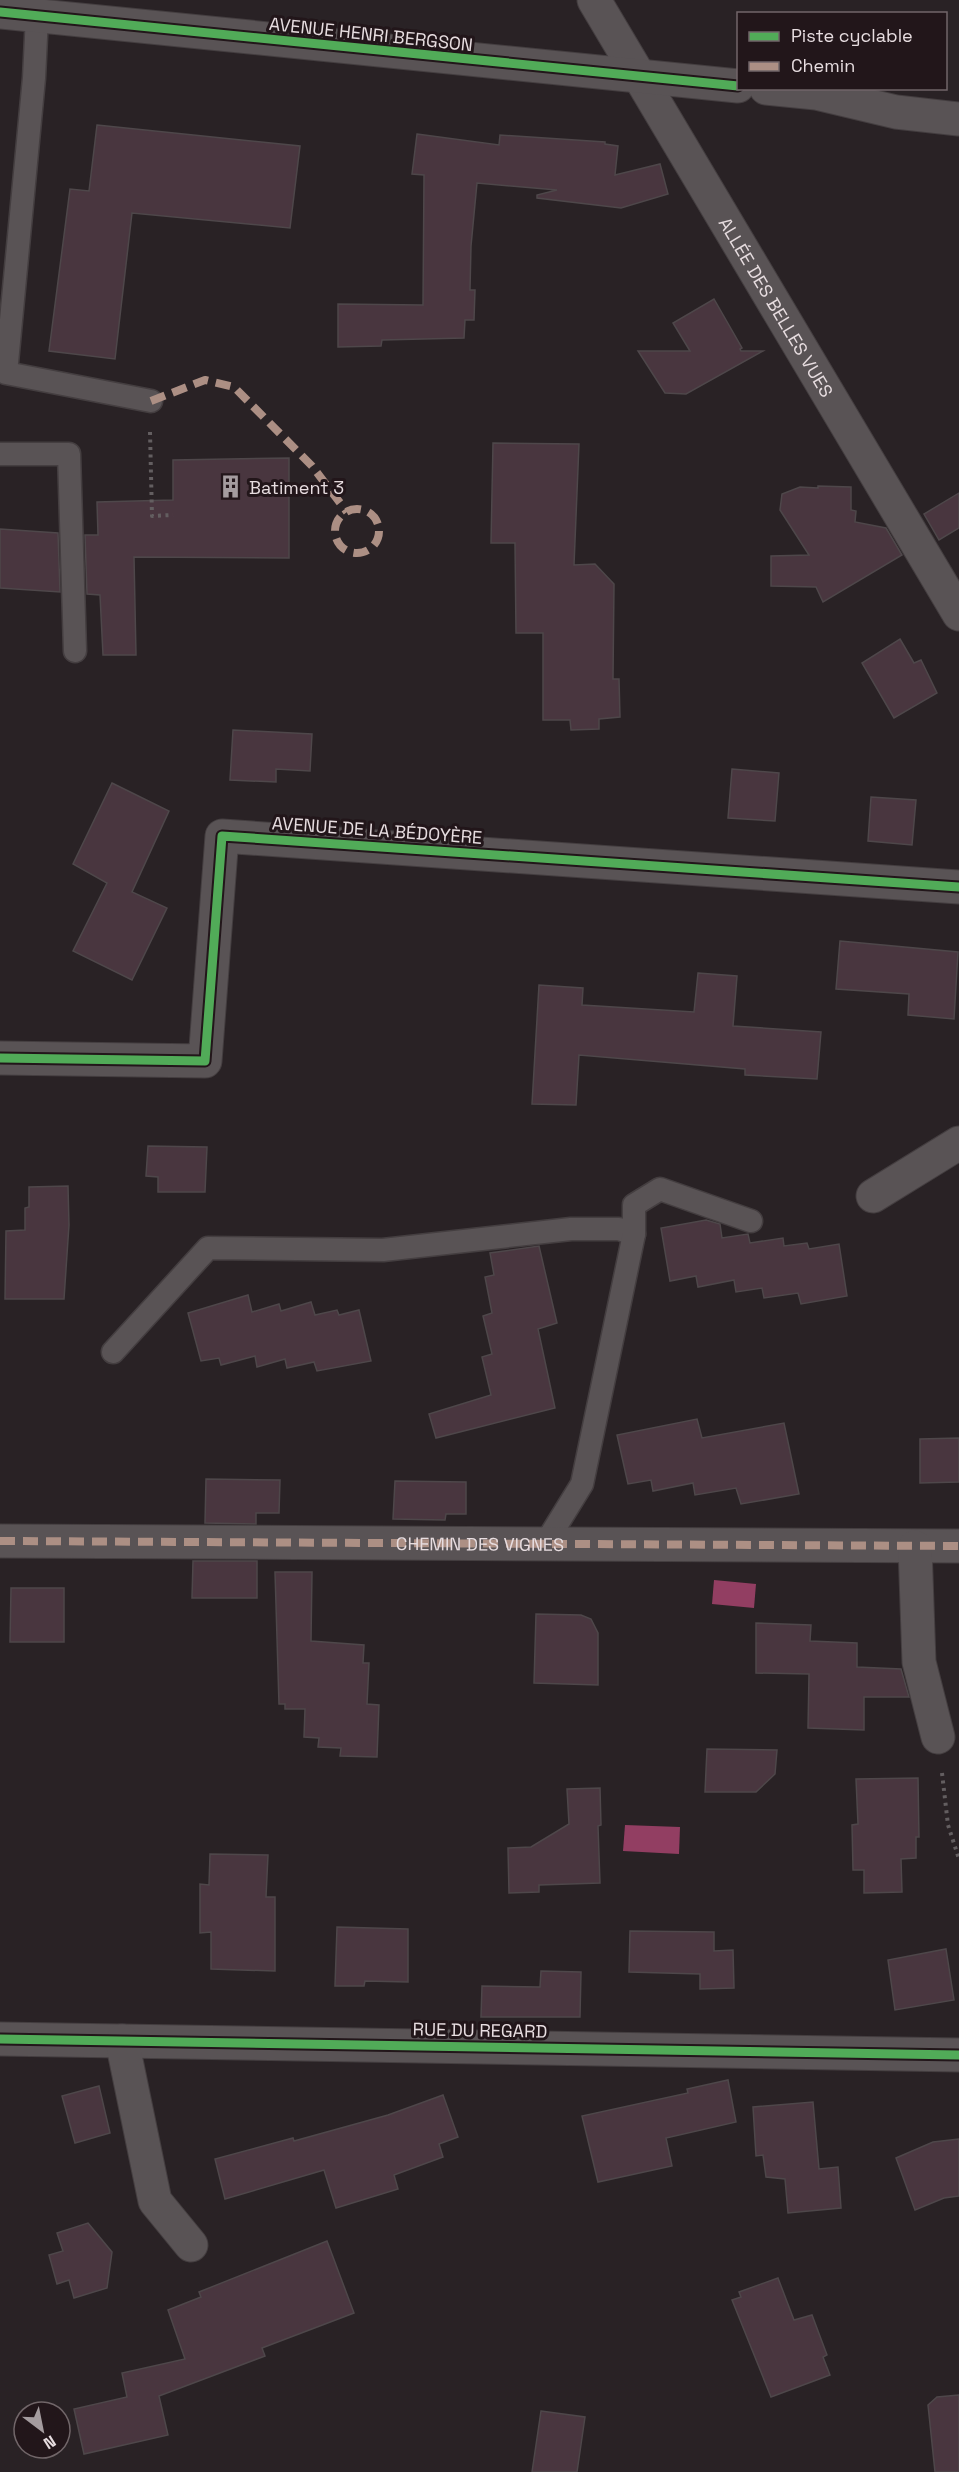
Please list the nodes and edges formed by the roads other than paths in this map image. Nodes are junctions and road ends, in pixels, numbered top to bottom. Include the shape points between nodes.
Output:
1 (594, 0) edge
2 (0, 12) edge
3 (37, 16) junction
4 (639, 78) junction
5 (737, 86) edge
6 (786, 90) edge
7 (959, 119) edge
8 (152, 401) road end
9 (0, 454) edge
10 (959, 614) edge
11 (75, 651) dead end
12 (959, 887) edge
13 (0, 1058) edge
14 (959, 1143) edge
15 (873, 1196) dead end
16 (751, 1221) dead end
17 (634, 1234) junction
18 (113, 1352) dead end
19 (0, 1542) edge
20 (545, 1544) junction
21 (959, 1546) edge
22 (915, 1547) junction
23 (938, 1737) road end
24 (0, 2039) edge
25 (122, 2041) junction
26 (959, 2055) edge
27 (191, 2245) dead end

1 - 4 street, ALLÉE DES BELLES VUES
2 - 3 street, AVENUE HENRI BERGSON
3 - 4 street, AVENUE HENRI BERGSON
3 - 8 lane via 6,373
4 - 5 street, AVENUE HENRI BERGSON
4 - 10 street, ALLÉE DES BELLES VUES
6 - 7 street via 896,112
9 - 11 lane via 69,454
12 - 13 street, AVENUE DE LA BÉDOYÈRE via 222,836 205,1061
14 - 15 street
16 - 17 lane via 660,1188 634,1205
17 - 18 lane via 619,1229 572,1229 383,1250 208,1248
17 - 20 lane via 582,1484
19 - 20 street, CHEMIN DES VIGNES
20 - 22 street, CHEMIN DES VIGNES
21 - 22 street, CHEMIN DES VIGNES
22 - 23 street via 919,1662
24 - 25 street, RUE DU REGARD
25 - 26 street, RUE DU REGARD
25 - 27 street via 155,2201

